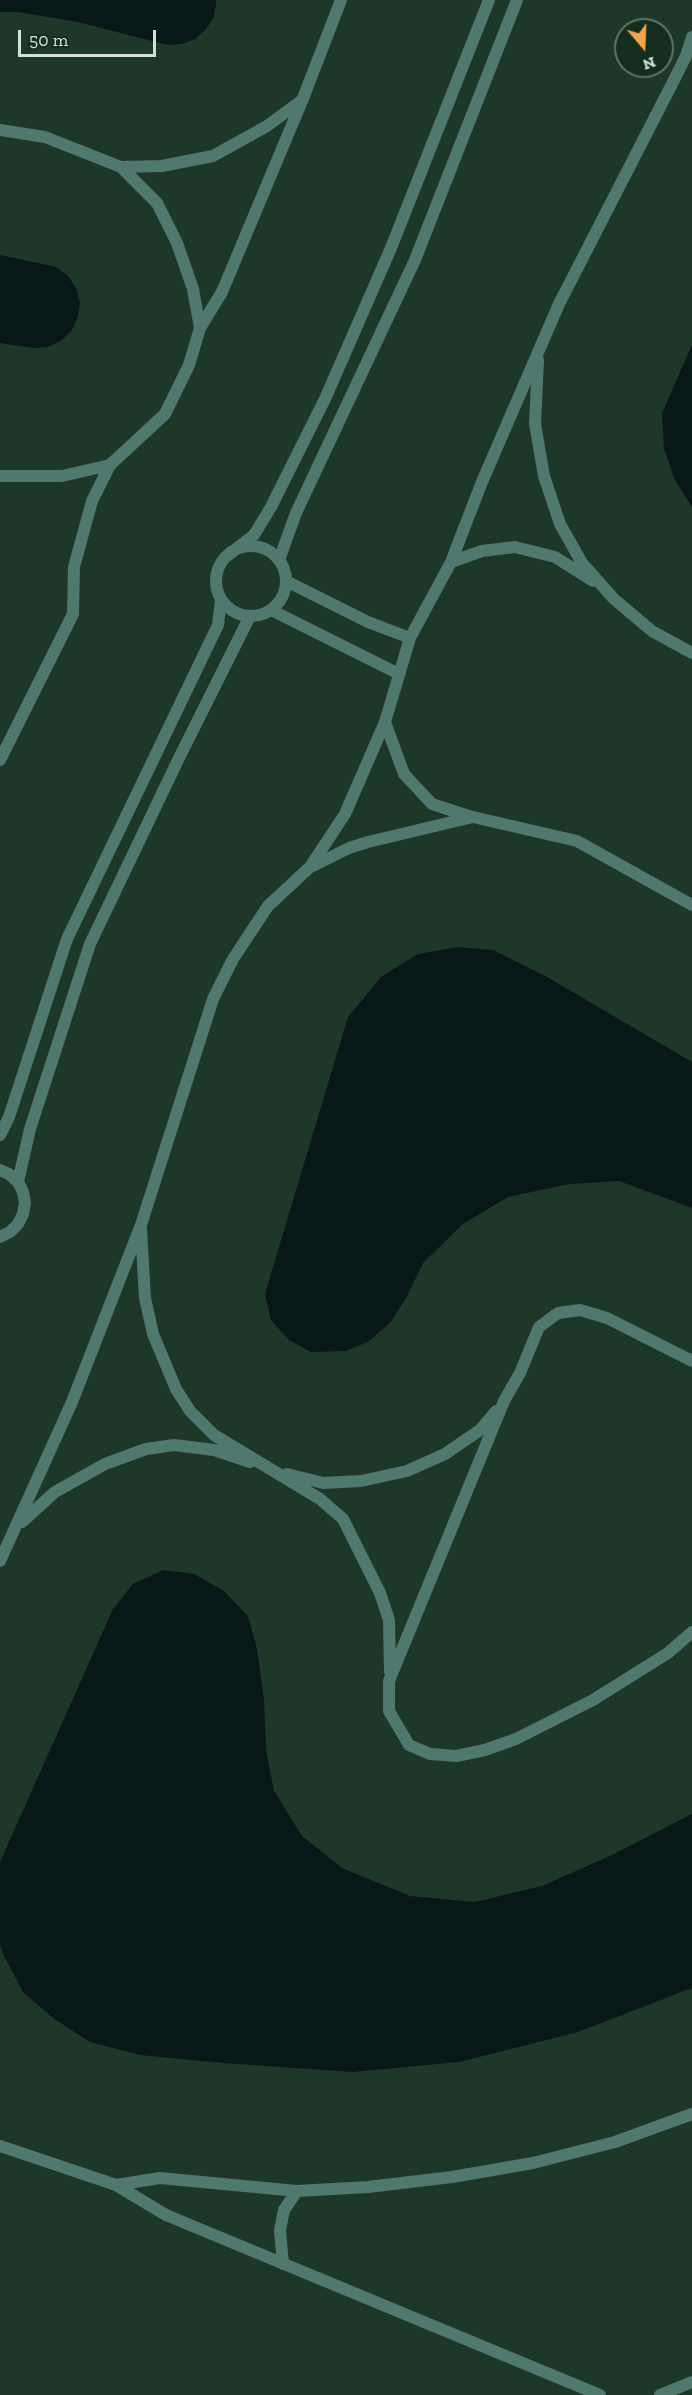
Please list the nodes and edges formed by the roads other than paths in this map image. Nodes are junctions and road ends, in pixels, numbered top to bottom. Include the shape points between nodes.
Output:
1 (341, 0) edge
2 (489, 0) edge
3 (517, 0) edge
4 (692, 37) edge
5 (689, 53) edge
6 (302, 101) junction
7 (0, 130) edge
8 (121, 166) junction
9 (200, 328) junction
10 (538, 353) junction
11 (110, 465) junction
12 (0, 476) edge
13 (227, 556) junction
14 (279, 560) junction
15 (451, 562) junction
16 (286, 581) junction
17 (604, 588) junction
18 (221, 600) junction
19 (271, 610) junction
20 (250, 616) junction
21 (410, 638) junction
22 (692, 653) edge
23 (399, 674) junction
24 (385, 722) junction
25 (0, 760) edge
26 (473, 817) junction
27 (310, 867) junction
28 (692, 905) edge
29 (0, 1135) edge
30 (0, 1170) edge
31 (18, 1182) junction
32 (141, 1225) junction
33 (0, 1237) edge
34 (692, 1360) edge
35 (504, 1401) junction
36 (274, 1471) junction
37 (17, 1527) junction
38 (0, 1561) edge
39 (692, 1632) edge
40 (389, 1682) junction
41 (692, 2114) edge
42 (0, 2141) edge
43 (5, 2148) edge
44 (116, 2185) junction
45 (297, 2192) junction
46 (283, 2264) junction
47 (692, 2382) edge
48 (600, 2395) edge
49 (660, 2395) edge

1 - 6 street
2 - 13 street via 392,249 325,399 254,535
3 - 14 street via 415,260 296,513
4 - 5 street
5 - 10 street via 559,304
6 - 8 street via 213,156 162,166
6 - 9 street via 222,292
7 - 8 street via 45,137
8 - 9 street via 157,203 177,243 193,289
9 - 11 street via 189,365 165,414
10 - 15 street
10 - 17 street via 536,424 543,476 560,524 582,563
11 - 12 street via 62,476
11 - 25 street via 92,501 74,567 73,614
13 - 14 street via 248,546 271,552
13 - 18 street via 216,577
14 - 16 street
15 - 17 street via 482,551 514,547 555,557
15 - 21 street
16 - 19 street via 279,602
16 - 21 street via 368,622
17 - 22 street via 652,631
18 - 20 street via 229,609
18 - 29 street via 218,625 67,939
19 - 20 street
19 - 23 street
20 - 31 street via 90,944 30,1129
21 - 23 street
23 - 24 street
24 - 26 street via 404,774 432,804
24 - 27 street via 345,814
26 - 27 street via 358,845
26 - 28 street via 577,841
27 - 32 street via 268,906 233,958 213,999
30 - 31 street
31 - 33 street via 25,1203 23,1214 10,1232
32 - 36 street via 145,1298 153,1334 176,1389 190,1411 214,1435
32 - 37 street via 72,1402
34 - 35 street via 607,1318 580,1310 558,1313 539,1327
35 - 36 street via 480,1430 445,1454 407,1471 361,1481 323,1483
35 - 40 street
36 - 37 street via 214,1450 174,1445 146,1449 105,1464 55,1492
36 - 40 street via 320,1499 343,1519 381,1593 389,1620
37 - 38 street
39 - 40 street via 668,1653 593,1700 516,1740 456,1756 430,1754 408,1745 389,1711
41 - 45 street via 615,2142 533,2163 452,2177
42 - 43 street
43 - 44 street
44 - 45 street via 160,2178
44 - 46 street via 166,2215
45 - 46 street via 284,2210 280,2230
46 - 48 street
47 - 49 street

